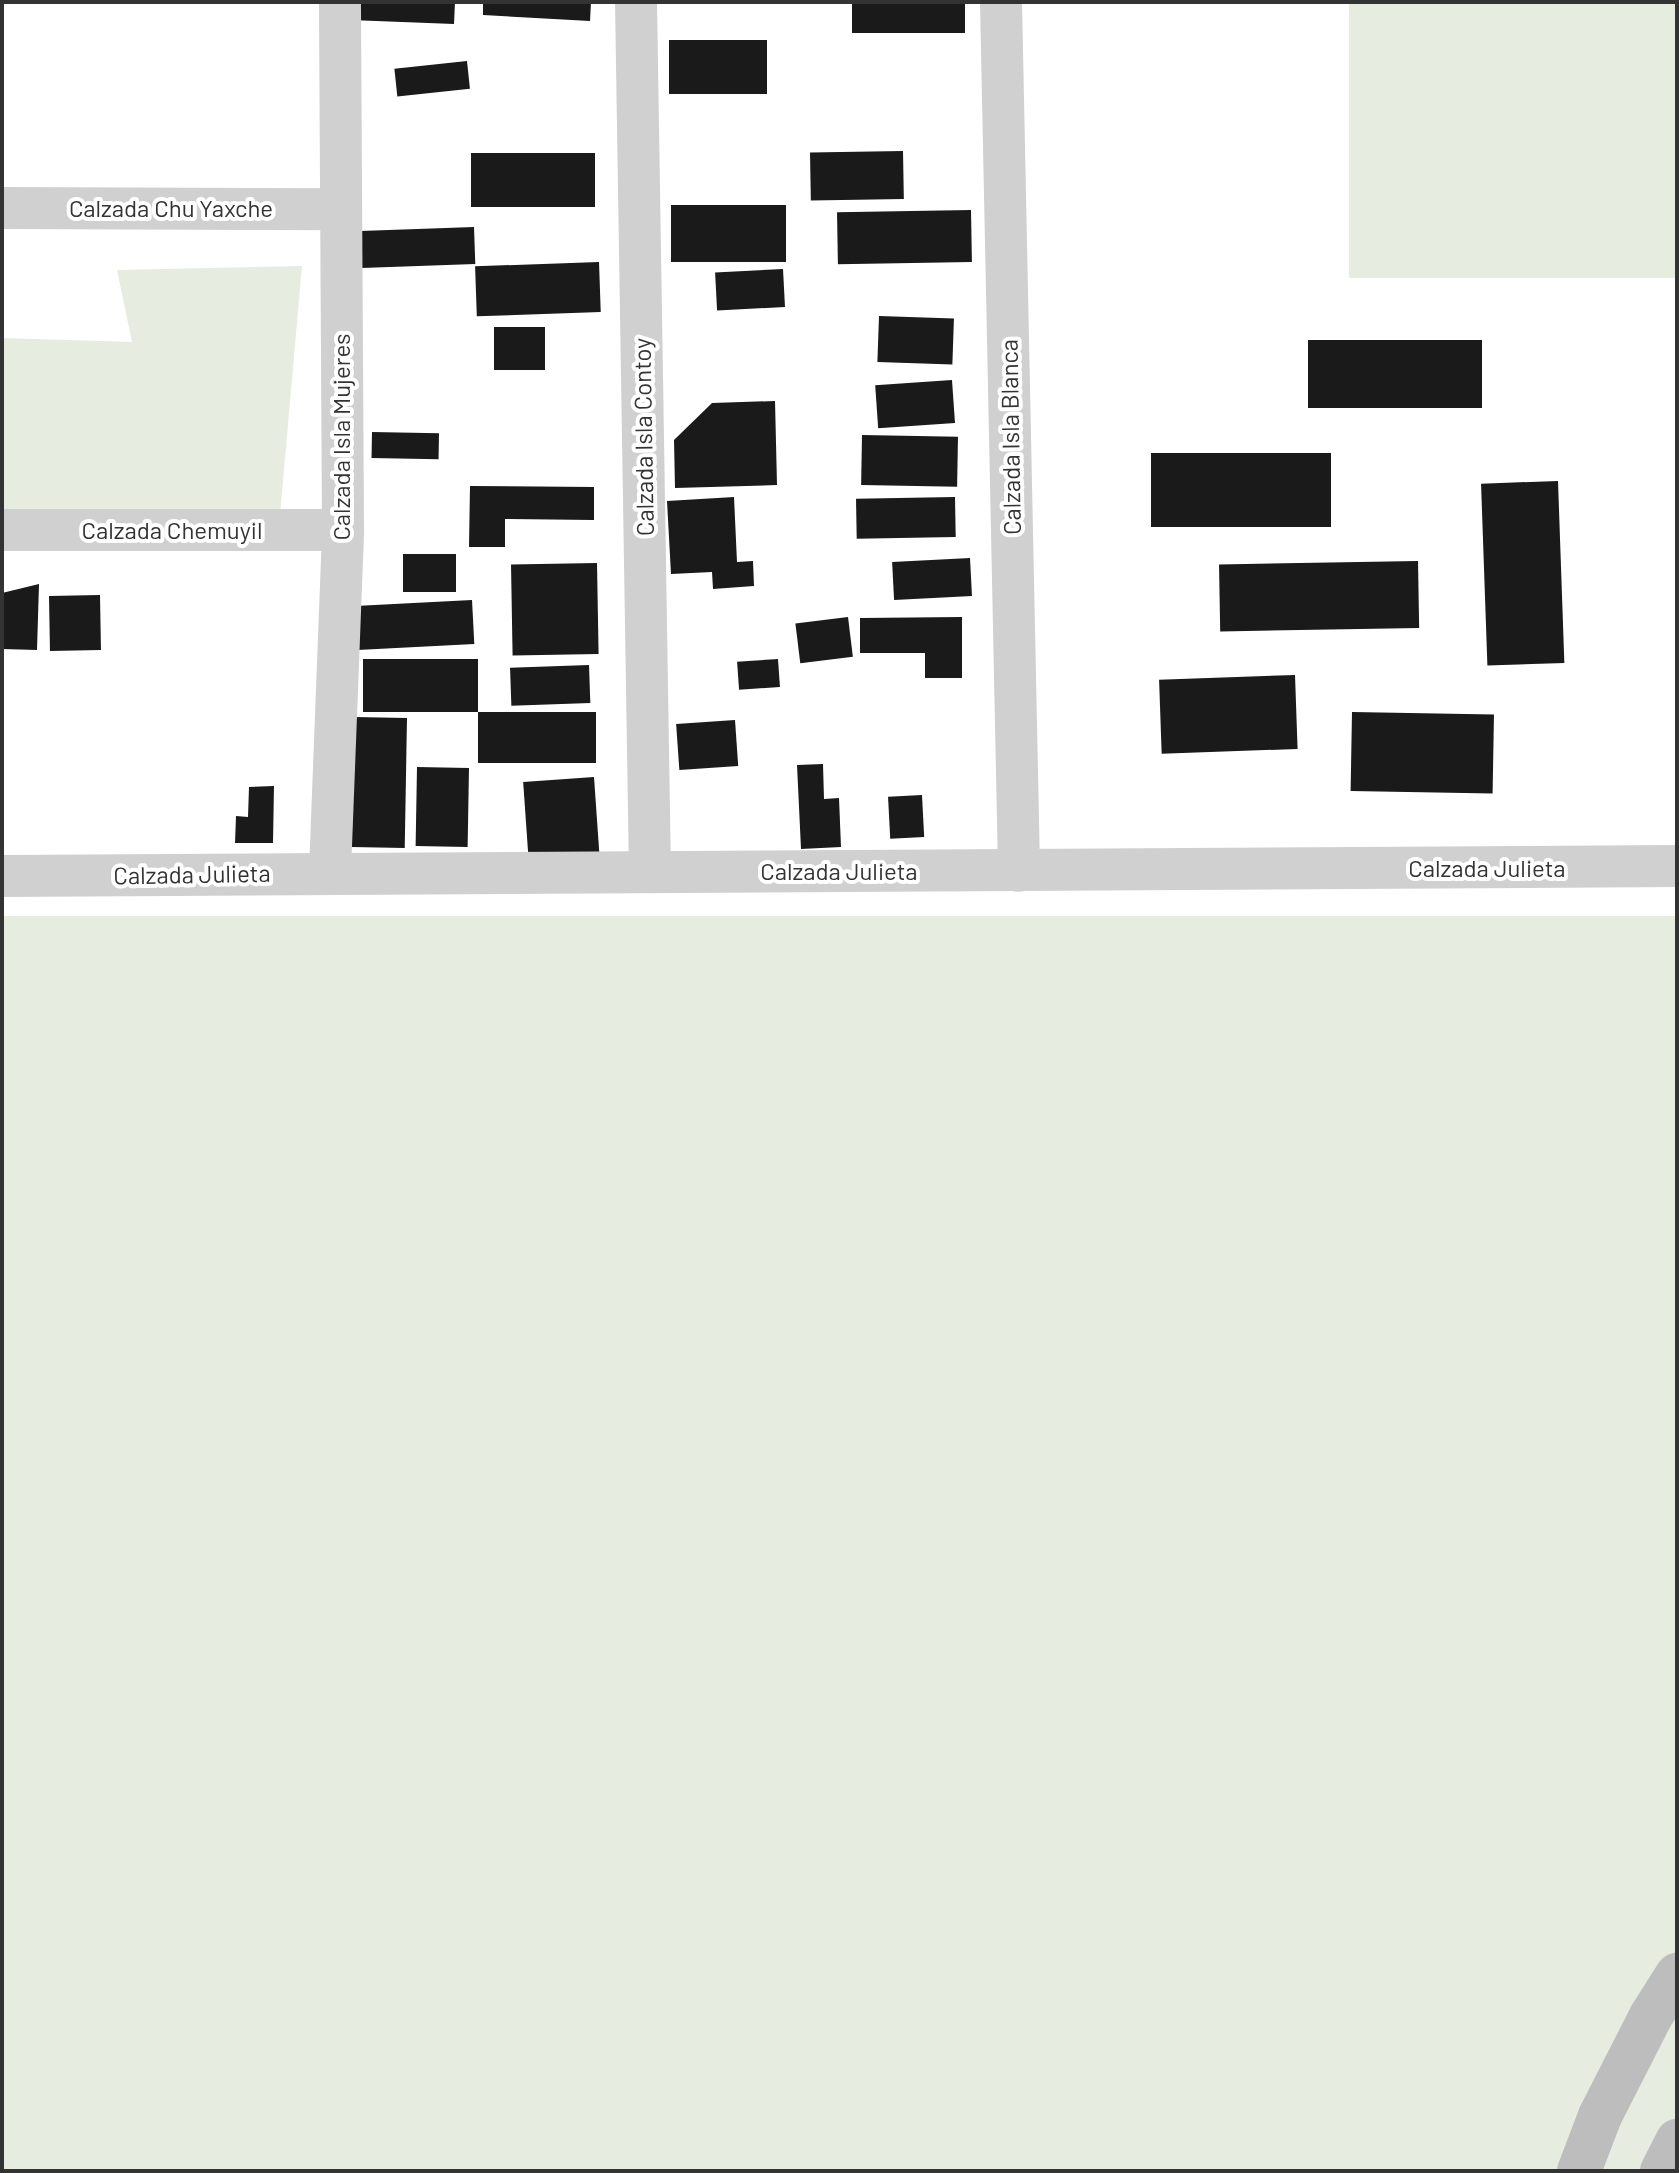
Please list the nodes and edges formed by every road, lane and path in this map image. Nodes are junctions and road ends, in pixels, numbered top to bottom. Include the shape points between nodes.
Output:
1 (340, 2) edge
2 (636, 2) edge
3 (1001, 2) edge
4 (2, 208) edge
5 (339, 209) junction
6 (2, 530) edge
7 (343, 530) junction
8 (1677, 866) edge
9 (1019, 871) junction
10 (330, 872) junction
11 (650, 872) junction
12 (2, 876) edge
13 (1677, 1975) edge
14 (1677, 2141) edge
15 (1579, 2171) edge
16 (1662, 2171) edge

1 - 5 street, Calzada Isla Mujeres
2 - 11 street, Calzada Isla Contoy
3 - 9 street, Calzada Isla Blanca
4 - 5 street, Calzada Chu Yaxche
5 - 7 street, Calzada Isla Mujeres
6 - 7 street, Calzada Chemuyil
7 - 10 street, Calzada Isla Mujeres
8 - 9 street, Calzada Julieta
9 - 11 street, Calzada Julieta
10 - 11 street, Calzada Julieta
10 - 12 street, Calzada Julieta
13 - 15 main road via 1607,2103
14 - 16 main road

